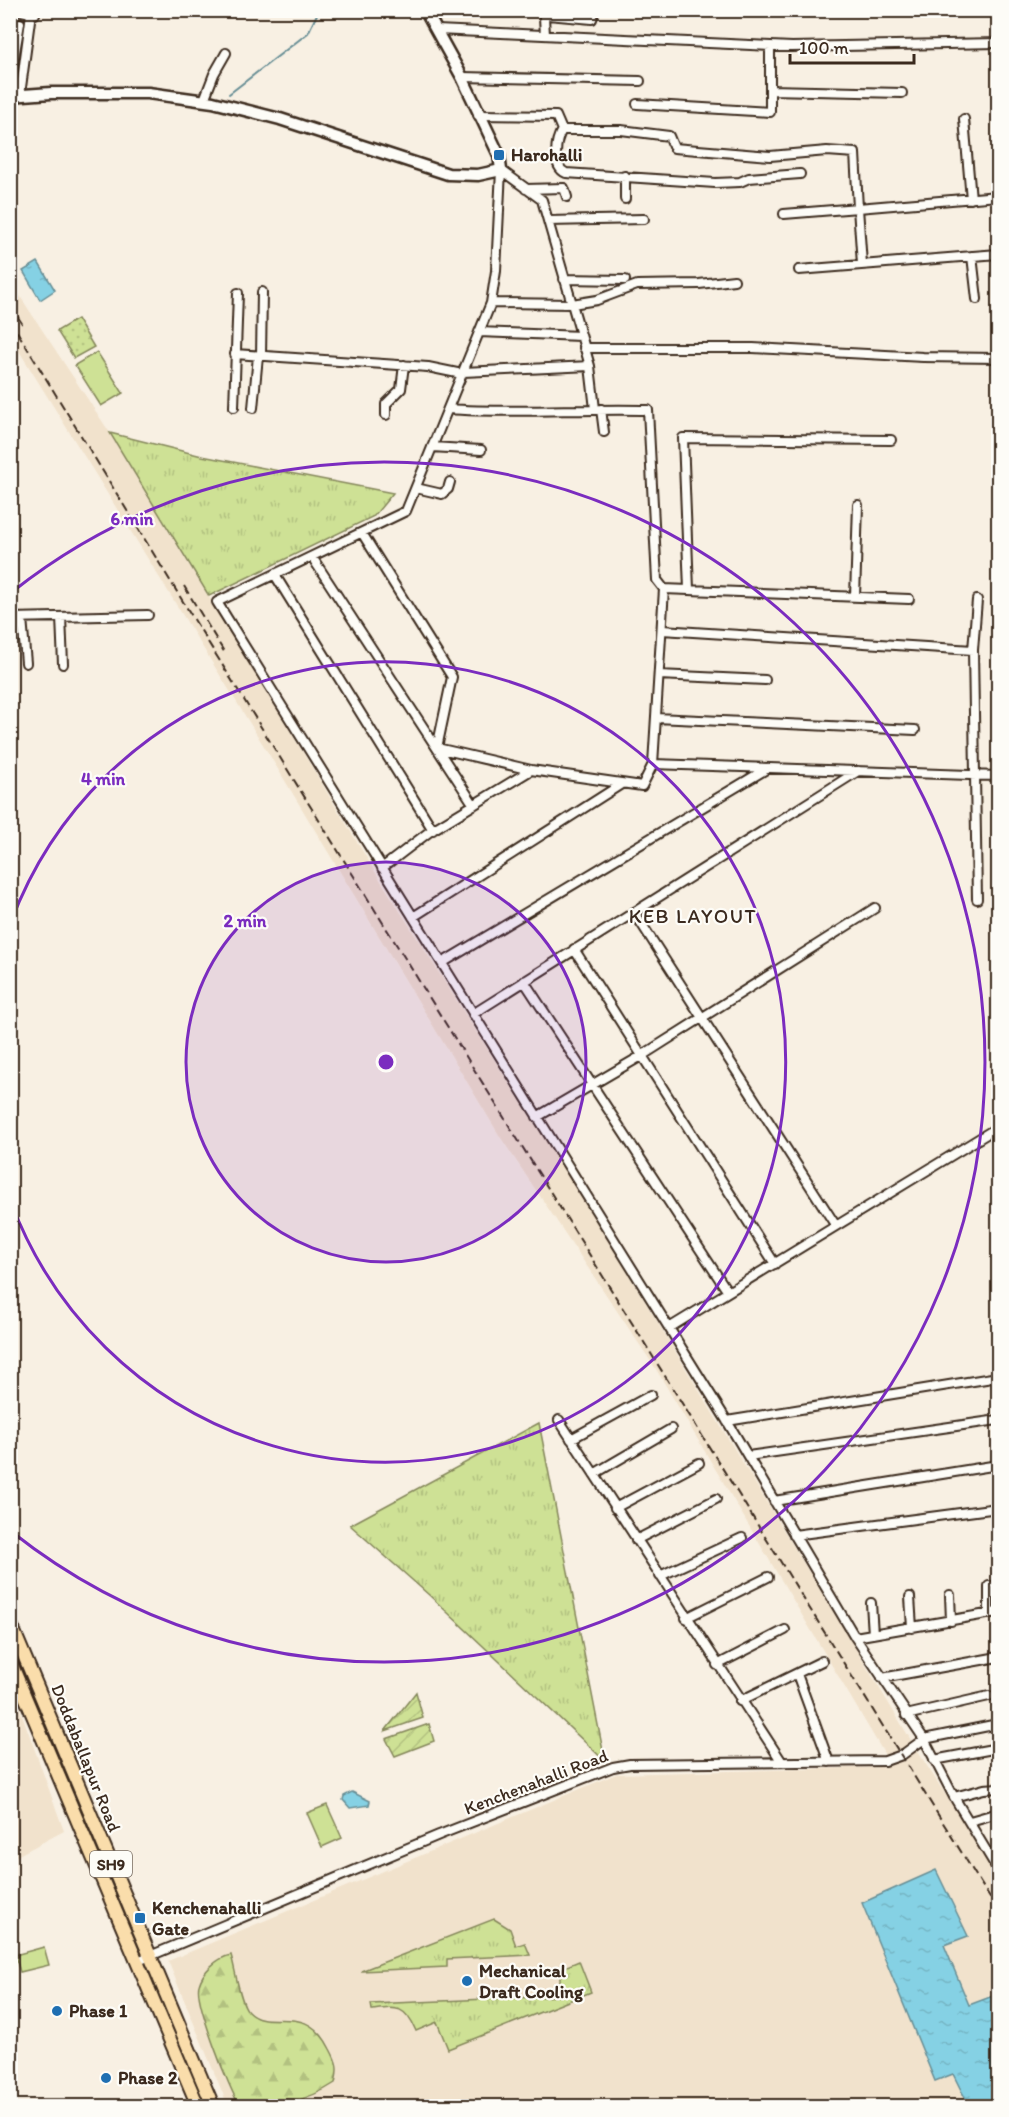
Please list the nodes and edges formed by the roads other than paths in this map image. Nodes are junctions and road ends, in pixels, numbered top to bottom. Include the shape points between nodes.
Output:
1 (17, 10) edge
2 (425, 10) edge
3 (595, 10) edge
4 (34, 12) edge
5 (437, 30) junction
6 (545, 35) junction
7 (999, 43) edge
8 (770, 46) junction
9 (226, 53) dead end
10 (12, 69) junction
11 (24, 70) junction
12 (462, 77) junction
13 (640, 81) dead end
14 (770, 90) junction
15 (902, 93) dead end
16 (14, 96) edge
17 (204, 100) junction
18 (637, 104) dead end
19 (478, 115) junction
20 (964, 119) dead end
21 (562, 130) junction
22 (501, 170) junction
23 (800, 174) dead end
24 (626, 176) junction
25 (526, 189) junction
26 (999, 196) edge
27 (567, 197) dead end
28 (625, 199) dead end
29 (970, 199) junction
30 (858, 208) junction
31 (784, 214) dead end
32 (644, 219) dead end
33 (548, 221) junction
34 (999, 254) edge
35 (972, 256) junction
36 (862, 264) junction
37 (799, 270) dead end
38 (564, 279) junction
39 (625, 280) dead end
40 (734, 280) dead end
41 (238, 292) dead end
42 (262, 292) dead end
43 (977, 299) dead end
44 (491, 303) junction
45 (572, 304) junction
46 (479, 332) junction
47 (581, 336) junction
48 (584, 348) junction
49 (236, 355) junction
50 (259, 356) junction
51 (999, 358) edge
52 (404, 365) junction
53 (590, 366) junction
54 (462, 373) junction
55 (234, 407) dead end
56 (252, 408) dead end
57 (448, 409) junction
58 (598, 409) junction
59 (386, 415) dead end
60 (604, 432) dead end
61 (891, 440) dead end
62 (432, 447) junction
63 (481, 450) dead end
64 (450, 482) dead end
65 (416, 488) junction
66 (858, 506) dead end
67 (362, 532) junction
68 (312, 557) junction
69 (275, 575) junction
70 (664, 589) junction
71 (689, 589) junction
72 (855, 597) junction
73 (909, 600) dead end
74 (977, 600) dead end
75 (148, 615) dead end
76 (61, 617) junction
77 (10, 618) edge
78 (22, 618) junction
79 (662, 630) junction
80 (973, 650) junction
81 (26, 663) dead end
82 (63, 664) dead end
83 (659, 675) junction
84 (765, 680) dead end
85 (656, 718) junction
86 (915, 730) dead end
87 (437, 748) junction
88 (653, 764) junction
89 (768, 768) junction
90 (531, 770) junction
91 (858, 771) junction
92 (976, 775) junction
93 (999, 776) edge
94 (620, 785) junction
95 (474, 805) junction
96 (433, 830) junction
97 (382, 868) junction
98 (977, 899) dead end
99 (875, 908) dead end
100 (634, 912) junction
101 (413, 917) junction
102 (574, 950) junction
103 (442, 963) junction
104 (524, 981) junction
105 (473, 1014) junction
106 (702, 1017) junction
107 (643, 1055) junction
108 (592, 1086) junction
109 (537, 1117) junction
110 (999, 1127) edge
111 (836, 1226) junction
112 (775, 1264) junction
113 (728, 1292) junction
114 (669, 1328) junction
115 (999, 1377) edge
116 (651, 1395) dead end
117 (559, 1420) dead end
118 (999, 1420) edge
119 (727, 1421) junction
120 (671, 1429) dead end
121 (571, 1439) junction
122 (748, 1456) junction
123 (699, 1463) dead end
124 (999, 1465) edge
125 (594, 1474) junction
126 (716, 1499) dead end
127 (774, 1501) junction
128 (615, 1508) junction
129 (999, 1508) edge
130 (794, 1535) junction
131 (742, 1538) dead end
132 (636, 1540) junction
133 (660, 1576) junction
134 (768, 1577) dead end
135 (989, 1586) dead end
136 (950, 1595) dead end
137 (910, 1597) dead end
138 (871, 1603) dead end
139 (999, 1612) edge
140 (989, 1614) junction
141 (687, 1618) junction
142 (951, 1621) junction
143 (10, 1622) edge
144 (912, 1628) junction
145 (785, 1630) dead end
146 (873, 1634) junction
147 (855, 1637) junction
148 (999, 1657) edge
149 (10, 1661) edge
150 (822, 1661) dead end
151 (717, 1665) junction
152 (797, 1674) junction
153 (882, 1678) junction
154 (989, 1696) dead end
155 (740, 1701) junction
156 (906, 1715) junction
157 (999, 1724) edge
158 (924, 1739) junction
159 (999, 1748) edge
160 (934, 1760) junction
161 (782, 1762) junction
162 (829, 1762) junction
163 (999, 1788) edge
164 (954, 1797) junction
165 (999, 1813) edge
166 (970, 1821) junction
167 (999, 1870) edge
168 (144, 1958) junction
169 (198, 2106) edge
170 (213, 2106) edge

1 - 4 street
2 - 5 street
3 - 6 street via 592,19 548,15 544,17
4 - 11 street
5 - 6 street
5 - 12 street
6 - 8 street
7 - 8 street
8 - 14 street
9 - 17 street
10 - 11 street
10 - 11 street via 22,23 19,57
10 - 16 street
11 - 16 street
12 - 13 street
12 - 19 street
14 - 15 street
14 - 18 street via 770,112
16 - 17 street via 148,93
17 - 22 street via 280,119 448,174 478,175
19 - 21 street via 556,116
19 - 22 street via 499,155
20 - 29 street
21 - 24 street via 557,141 561,171
21 - 30 street via 621,130 669,136 674,148 770,156 855,153
22 - 25 street
22 - 44 street
23 - 24 street via 732,182 643,180
24 - 28 street
25 - 27 street via 564,188
25 - 33 street via 542,200
26 - 29 street
29 - 30 street
30 - 31 street
30 - 36 street
32 - 33 street
33 - 38 street
34 - 35 street
35 - 36 street
35 - 43 street
36 - 37 street
38 - 39 street
38 - 45 street
40 - 45 street via 637,285 597,300
41 - 49 street
42 - 50 street
44 - 45 street
44 - 46 street
45 - 47 street
46 - 47 street
46 - 54 street
47 - 48 street
48 - 51 street via 753,348
48 - 53 street
49 - 50 street
49 - 55 street
50 - 52 street
50 - 56 street
52 - 54 street
52 - 59 street via 401,389 386,404
53 - 54 street
53 - 58 street
54 - 57 street
57 - 58 street
57 - 62 street
58 - 60 street
58 - 70 street via 648,410 657,580
61 - 71 street via 683,438
62 - 63 street
62 - 65 street
64 - 65 street via 442,494
65 - 67 street via 406,511
66 - 72 street
67 - 68 street
67 - 87 street via 452,678
68 - 69 street
68 - 87 street
69 - 96 street
69 - 97 street via 217,602
70 - 71 street
70 - 79 street
71 - 72 street
72 - 73 street
74 - 80 street
75 - 76 street
76 - 78 street
76 - 82 street
77 - 78 street
78 - 81 street
79 - 80 street
79 - 83 street
80 - 92 street
83 - 84 street
83 - 85 street
85 - 86 street
85 - 88 street
87 - 90 street
87 - 95 street
88 - 89 street
88 - 94 street via 642,786
89 - 91 street
89 - 103 street
90 - 94 street
90 - 95 street
91 - 92 street
91 - 100 street
92 - 93 street
92 - 98 street
94 - 101 street
95 - 96 street
96 - 97 street
97 - 101 street
99 - 106 street
100 - 102 street
100 - 106 street
101 - 103 street
102 - 104 street
102 - 107 street
103 - 105 street
104 - 105 street
104 - 108 street
105 - 109 street
106 - 107 street
106 - 111 street
107 - 108 street
107 - 112 street
108 - 109 street
108 - 113 street
109 - 114 street
110 - 111 street
111 - 112 street
112 - 113 street
113 - 114 street
114 - 119 street
115 - 119 street
116 - 121 street
117 - 121 street
118 - 122 street
119 - 122 street
120 - 125 street
121 - 125 street
122 - 127 street
123 - 128 street
124 - 127 street
125 - 128 street
126 - 132 street
127 - 130 street
128 - 132 street
129 - 130 street
130 - 147 street
131 - 133 street
132 - 133 street
133 - 141 street
134 - 141 street
135 - 140 street
136 - 142 street
137 - 144 street
138 - 146 street
139 - 140 street
140 - 142 street
141 - 151 street
142 - 144 street
143 - 168 main road, Doddaballapur Road / SH9
144 - 146 street
145 - 151 street
146 - 147 street
147 - 153 street
148 - 153 street
149 - 168 main road, Doddaballapur Road / SH9
150 - 152 street
151 - 155 street
152 - 155 street
152 - 162 street
153 - 156 street
154 - 156 street
155 - 161 street
156 - 158 street
157 - 158 street, Kenchenahalli Road
158 - 160 street
158 - 162 street, Kenchenahalli Road via 885,1761
159 - 160 street
160 - 164 street
161 - 162 street, Kenchenahalli Road
161 - 168 street, Kenchenahalli Road via 613,1767
163 - 164 street
164 - 166 street
165 - 166 street
166 - 167 street
168 - 169 main road, Doddaballapur Road / SH9
168 - 170 main road, Doddaballapur Road / SH9

